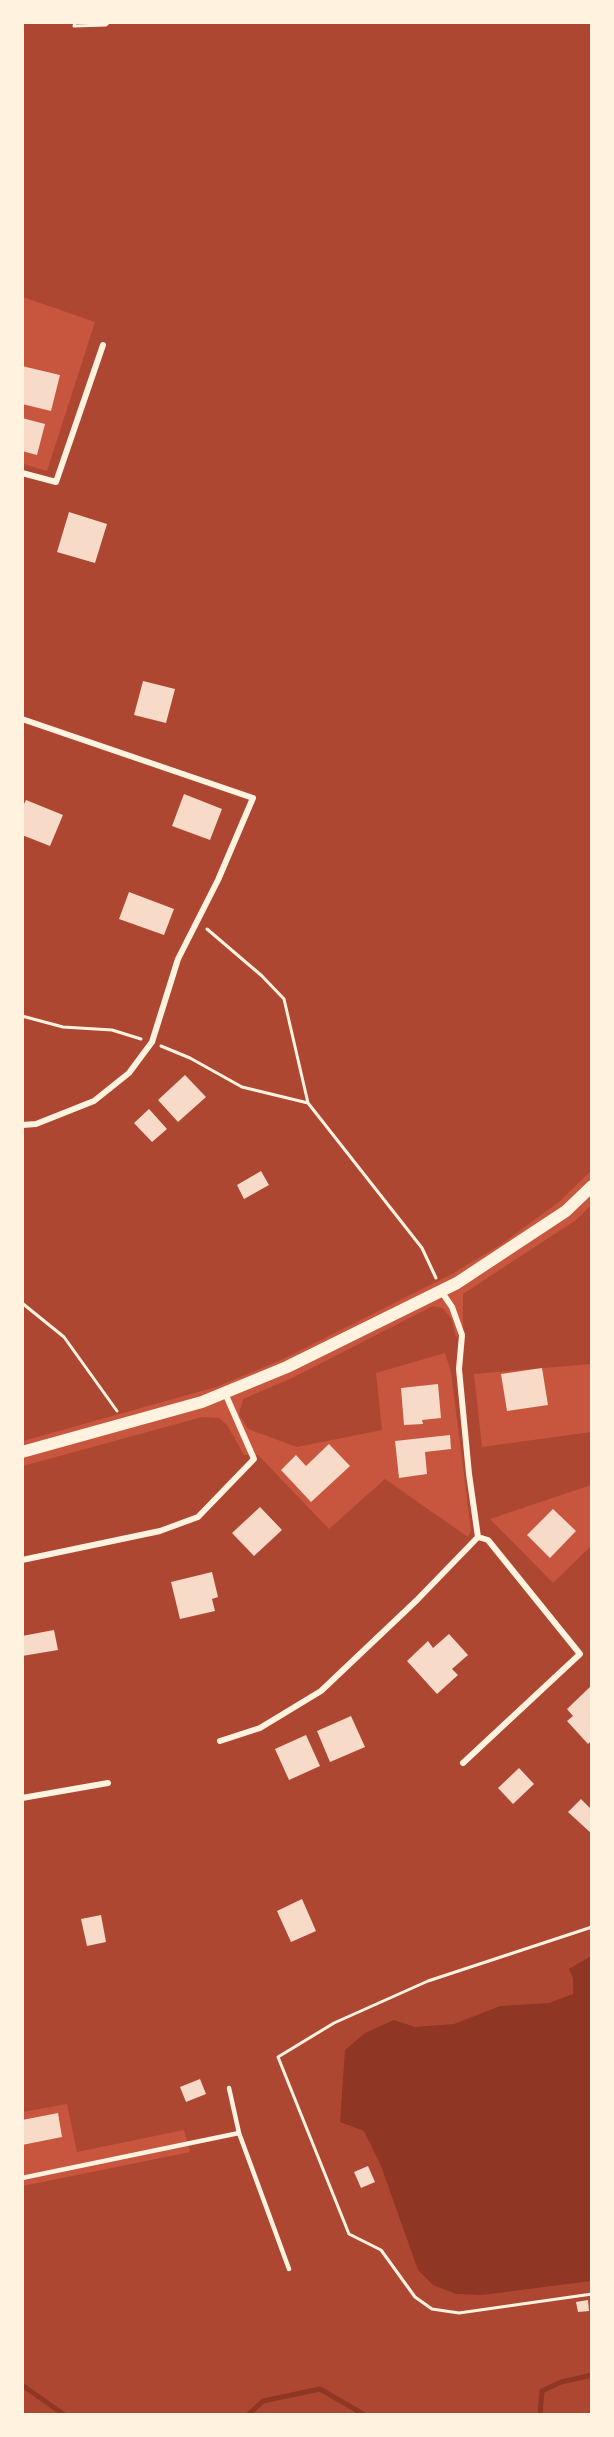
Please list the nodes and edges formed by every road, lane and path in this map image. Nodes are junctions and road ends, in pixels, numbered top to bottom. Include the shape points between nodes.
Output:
1 (75, 22) edge
2 (109, 22) edge
3 (103, 345) dead end
4 (22, 473) edge
5 (22, 719) edge
6 (196, 920) junction
7 (22, 1016) edge
8 (152, 1042) junction
9 (308, 1103) junction
10 (22, 1125) edge
11 (591, 1186) edge
12 (441, 1291) junction
13 (22, 1303) edge
14 (225, 1393) junction
15 (126, 1425) junction
16 (22, 1452) edge
17 (478, 1537) junction
18 (22, 1560) edge
19 (220, 1740) dead end
20 (463, 1763) dead end
21 (108, 1783) dead end
22 (22, 1798) edge
23 (591, 1927) edge
24 (229, 2088) dead end
25 (239, 2133) junction
26 (22, 2178) edge
27 (289, 2269) dead end
28 (591, 2294) edge

1 - 2 path via 74,26
3 - 4 street via 56,482
5 - 6 street via 253,798 218,880
6 - 8 street via 178,959
6 - 9 path via 284,999
7 - 8 path via 63,1027 112,1030
8 - 9 path via 242,1086
8 - 10 street via 129,1073 94,1101 36,1124
9 - 12 path via 422,1248
11 - 12 main road via 566,1211
12 - 14 main road
12 - 17 street via 452,1307 462,1335 459,1369
13 - 15 path via 64,1337
14 - 15 main road
14 - 18 street via 254,1460 198,1517 160,1531
15 - 16 main road
17 - 19 street via 321,1691 260,1728
17 - 20 street via 488,1540 580,1654
21 - 22 street
23 - 28 path via 428,1981 334,2023 278,2057 349,2234 381,2250 415,2297 432,2309 459,2313
24 - 25 lane
25 - 26 lane
25 - 27 lane

